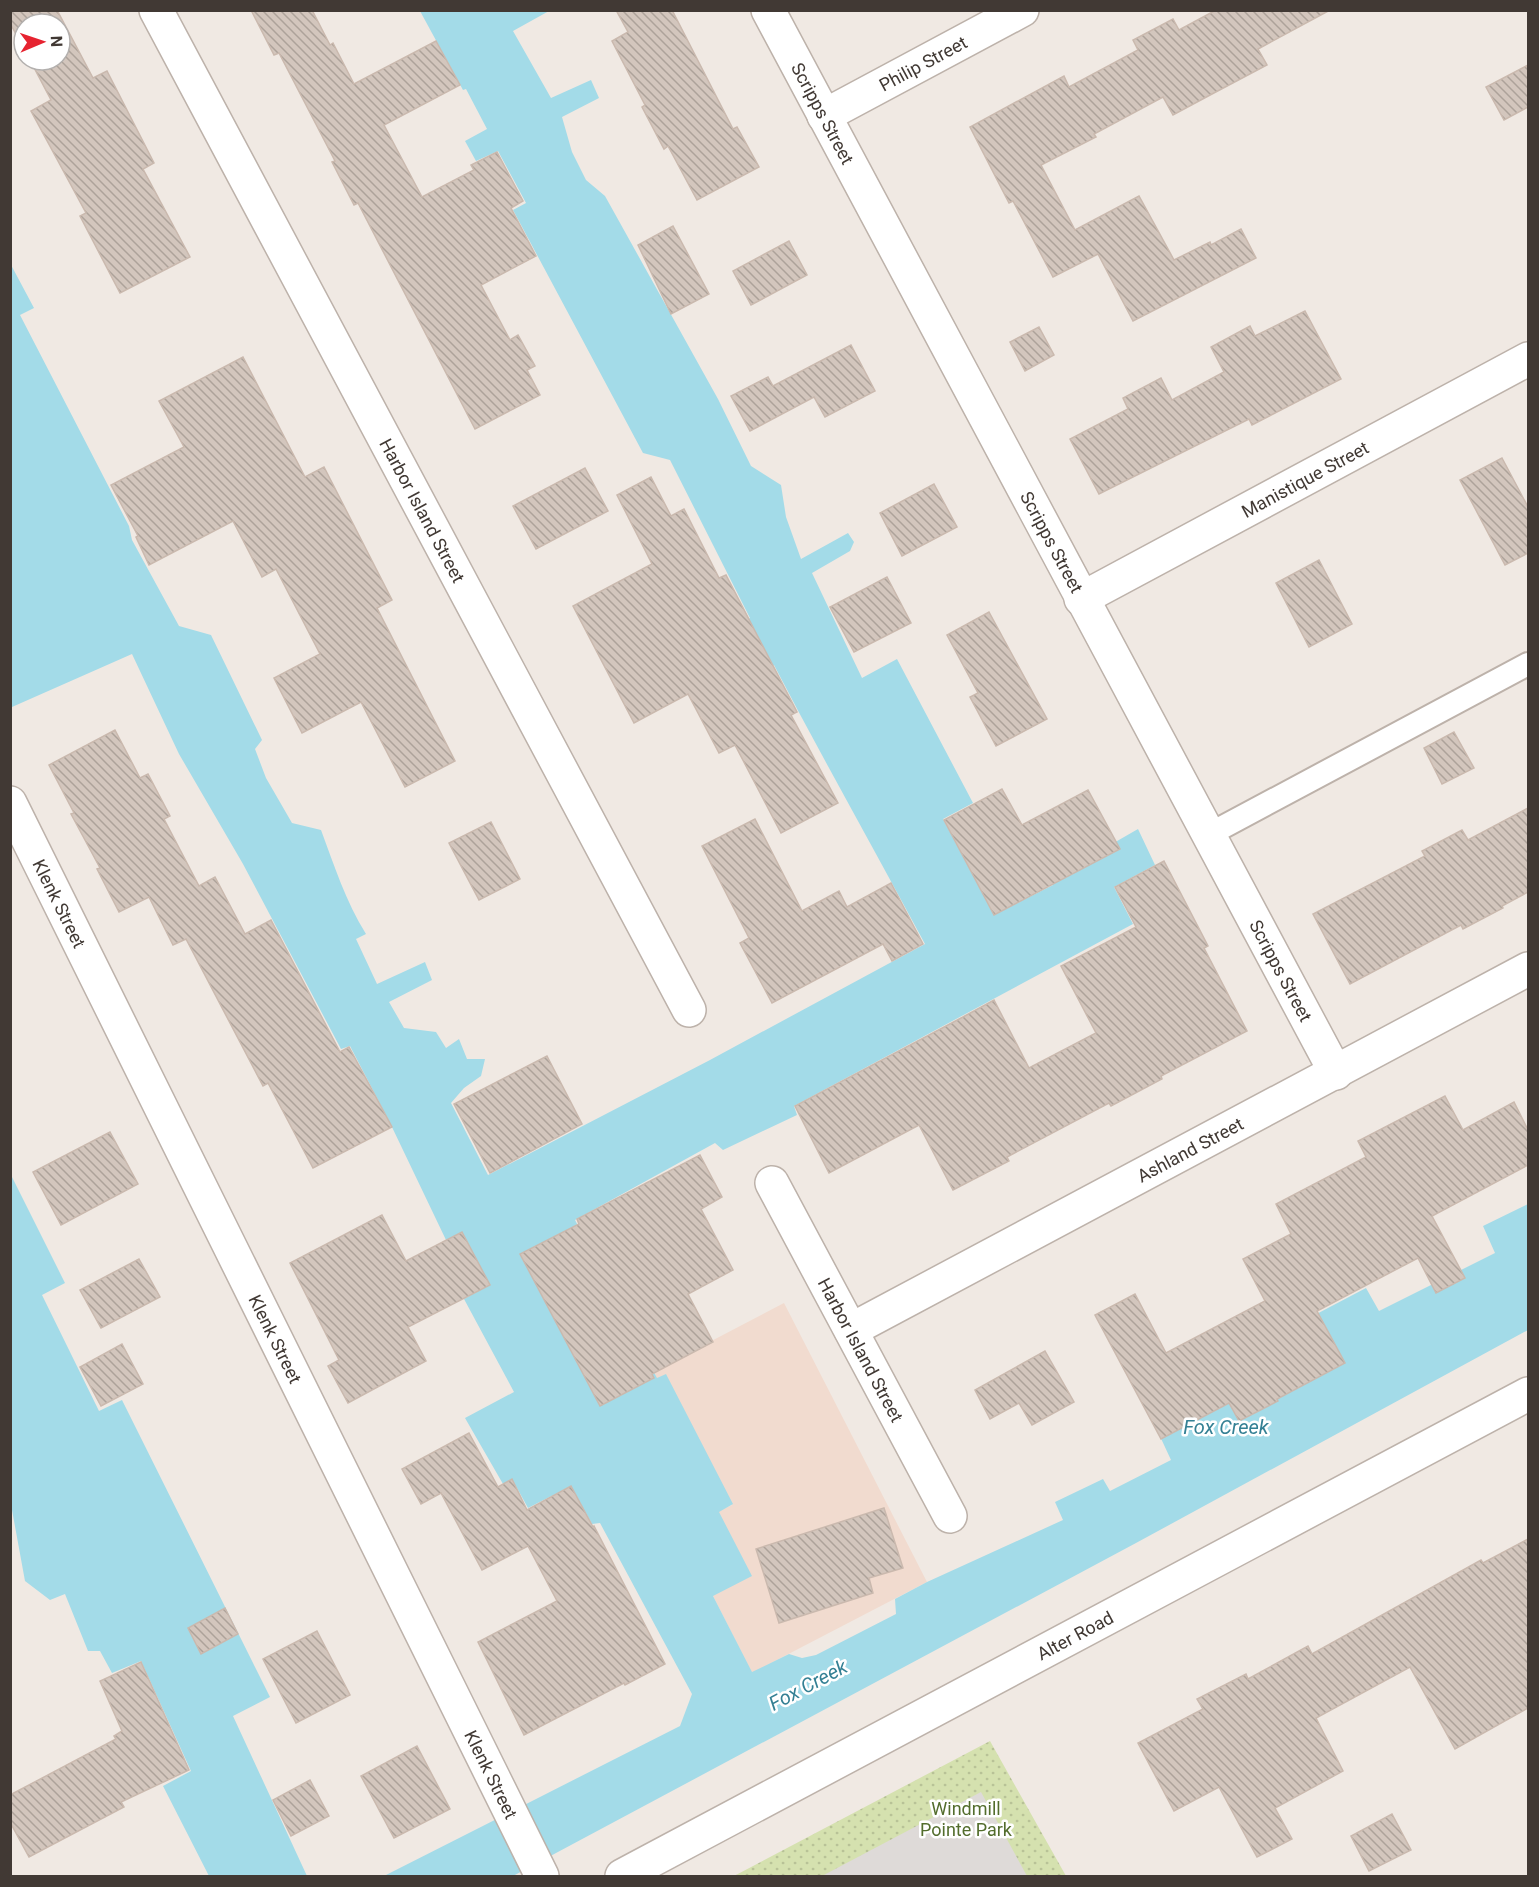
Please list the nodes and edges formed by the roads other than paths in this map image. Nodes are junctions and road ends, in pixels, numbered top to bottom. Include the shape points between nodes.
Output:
1 (156, 10) edge
2 (768, 10) edge
3 (1022, 10) edge
4 (824, 116) junction
5 (1528, 359) edge
6 (1081, 599) junction
7 (1528, 664) edge
8 (10, 803) edge
9 (1208, 835) junction
10 (1528, 969) edge
11 (689, 1010) dead end
12 (1336, 1073) junction
13 (772, 1183) dead end
14 (851, 1330) junction
15 (1528, 1394) edge
16 (950, 1516) dead end
17 (542, 1876) edge
18 (622, 1876) edge

1 - 11 street, Harbor Island Street
2 - 4 street, Scripps Street
3 - 4 street, Philip Street
4 - 6 street, Scripps Street
5 - 6 street, Manistique Street
6 - 9 street, Scripps Street
7 - 9 lane
8 - 17 street, Klenk Street
9 - 12 street, Scripps Street
10 - 12 street, Ashland Street
12 - 14 street, Ashland Street
13 - 14 street, Harbor Island Street
14 - 16 street, Harbor Island Street
15 - 18 street, Alter Road

